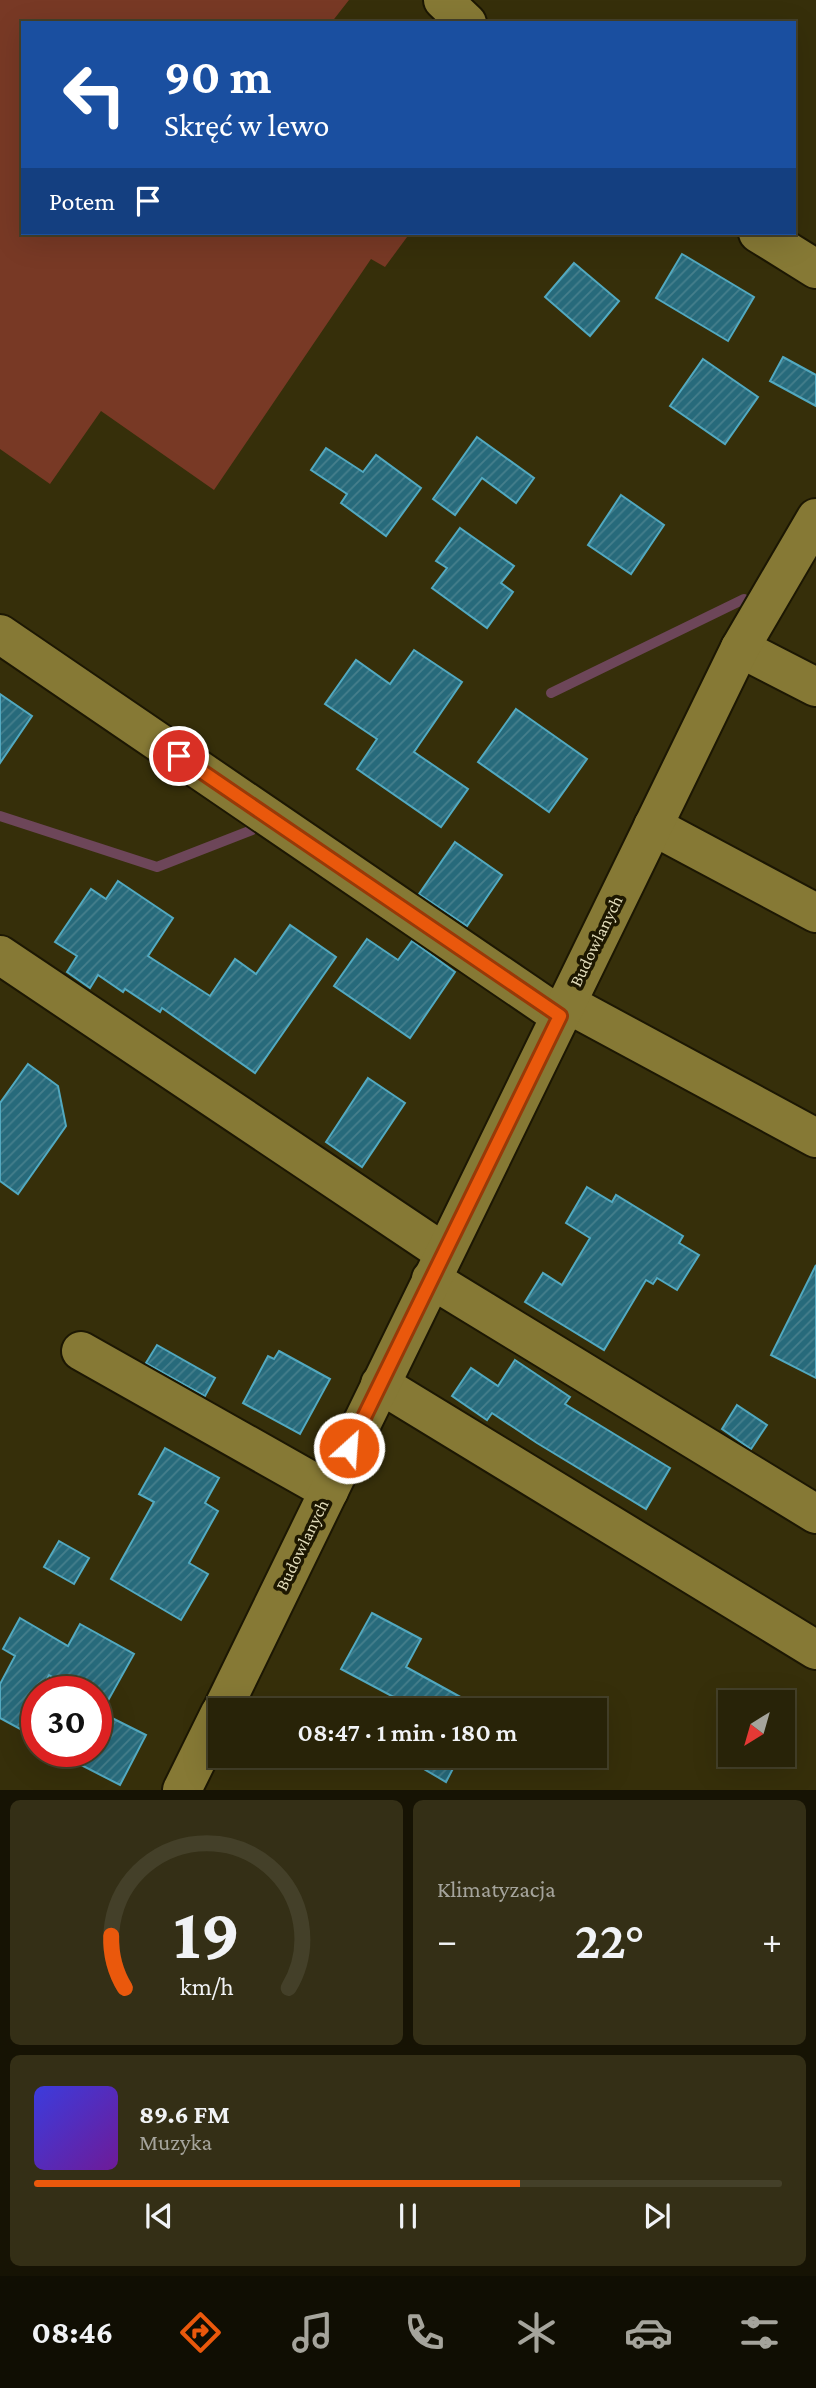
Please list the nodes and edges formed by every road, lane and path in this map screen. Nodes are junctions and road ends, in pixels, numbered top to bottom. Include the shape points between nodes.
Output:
1 (443, 0) edge
2 (465, 21) edge
3 (761, 235) edge
4 (816, 269) edge
5 (816, 517) edge
6 (0, 634) edge
7 (740, 648) junction
8 (816, 687) edge
9 (653, 826) junction
10 (816, 913) edge
11 (0, 955) edge
12 (563, 1010) junction
13 (816, 1138) edge
14 (437, 1266) junction
15 (81, 1350) dead end
16 (380, 1384) junction
17 (329, 1491) junction
18 (816, 1514) edge
19 (816, 1650) edge
20 (227, 1698) edge
21 (208, 1737) edge
22 (182, 1790) edge

1 - 2 street
3 - 4 street
5 - 7 street, Budowlanych
6 - 12 street
7 - 8 street
7 - 9 street, Budowlanych
9 - 10 street
9 - 12 street, Budowlanych
11 - 14 street
12 - 13 street
12 - 14 street, Budowlanych
14 - 16 street, Budowlanych
14 - 18 street
15 - 17 street
16 - 17 street, Budowlanych
16 - 19 street
17 - 20 street, Budowlanych
21 - 22 street, Budowlanych

